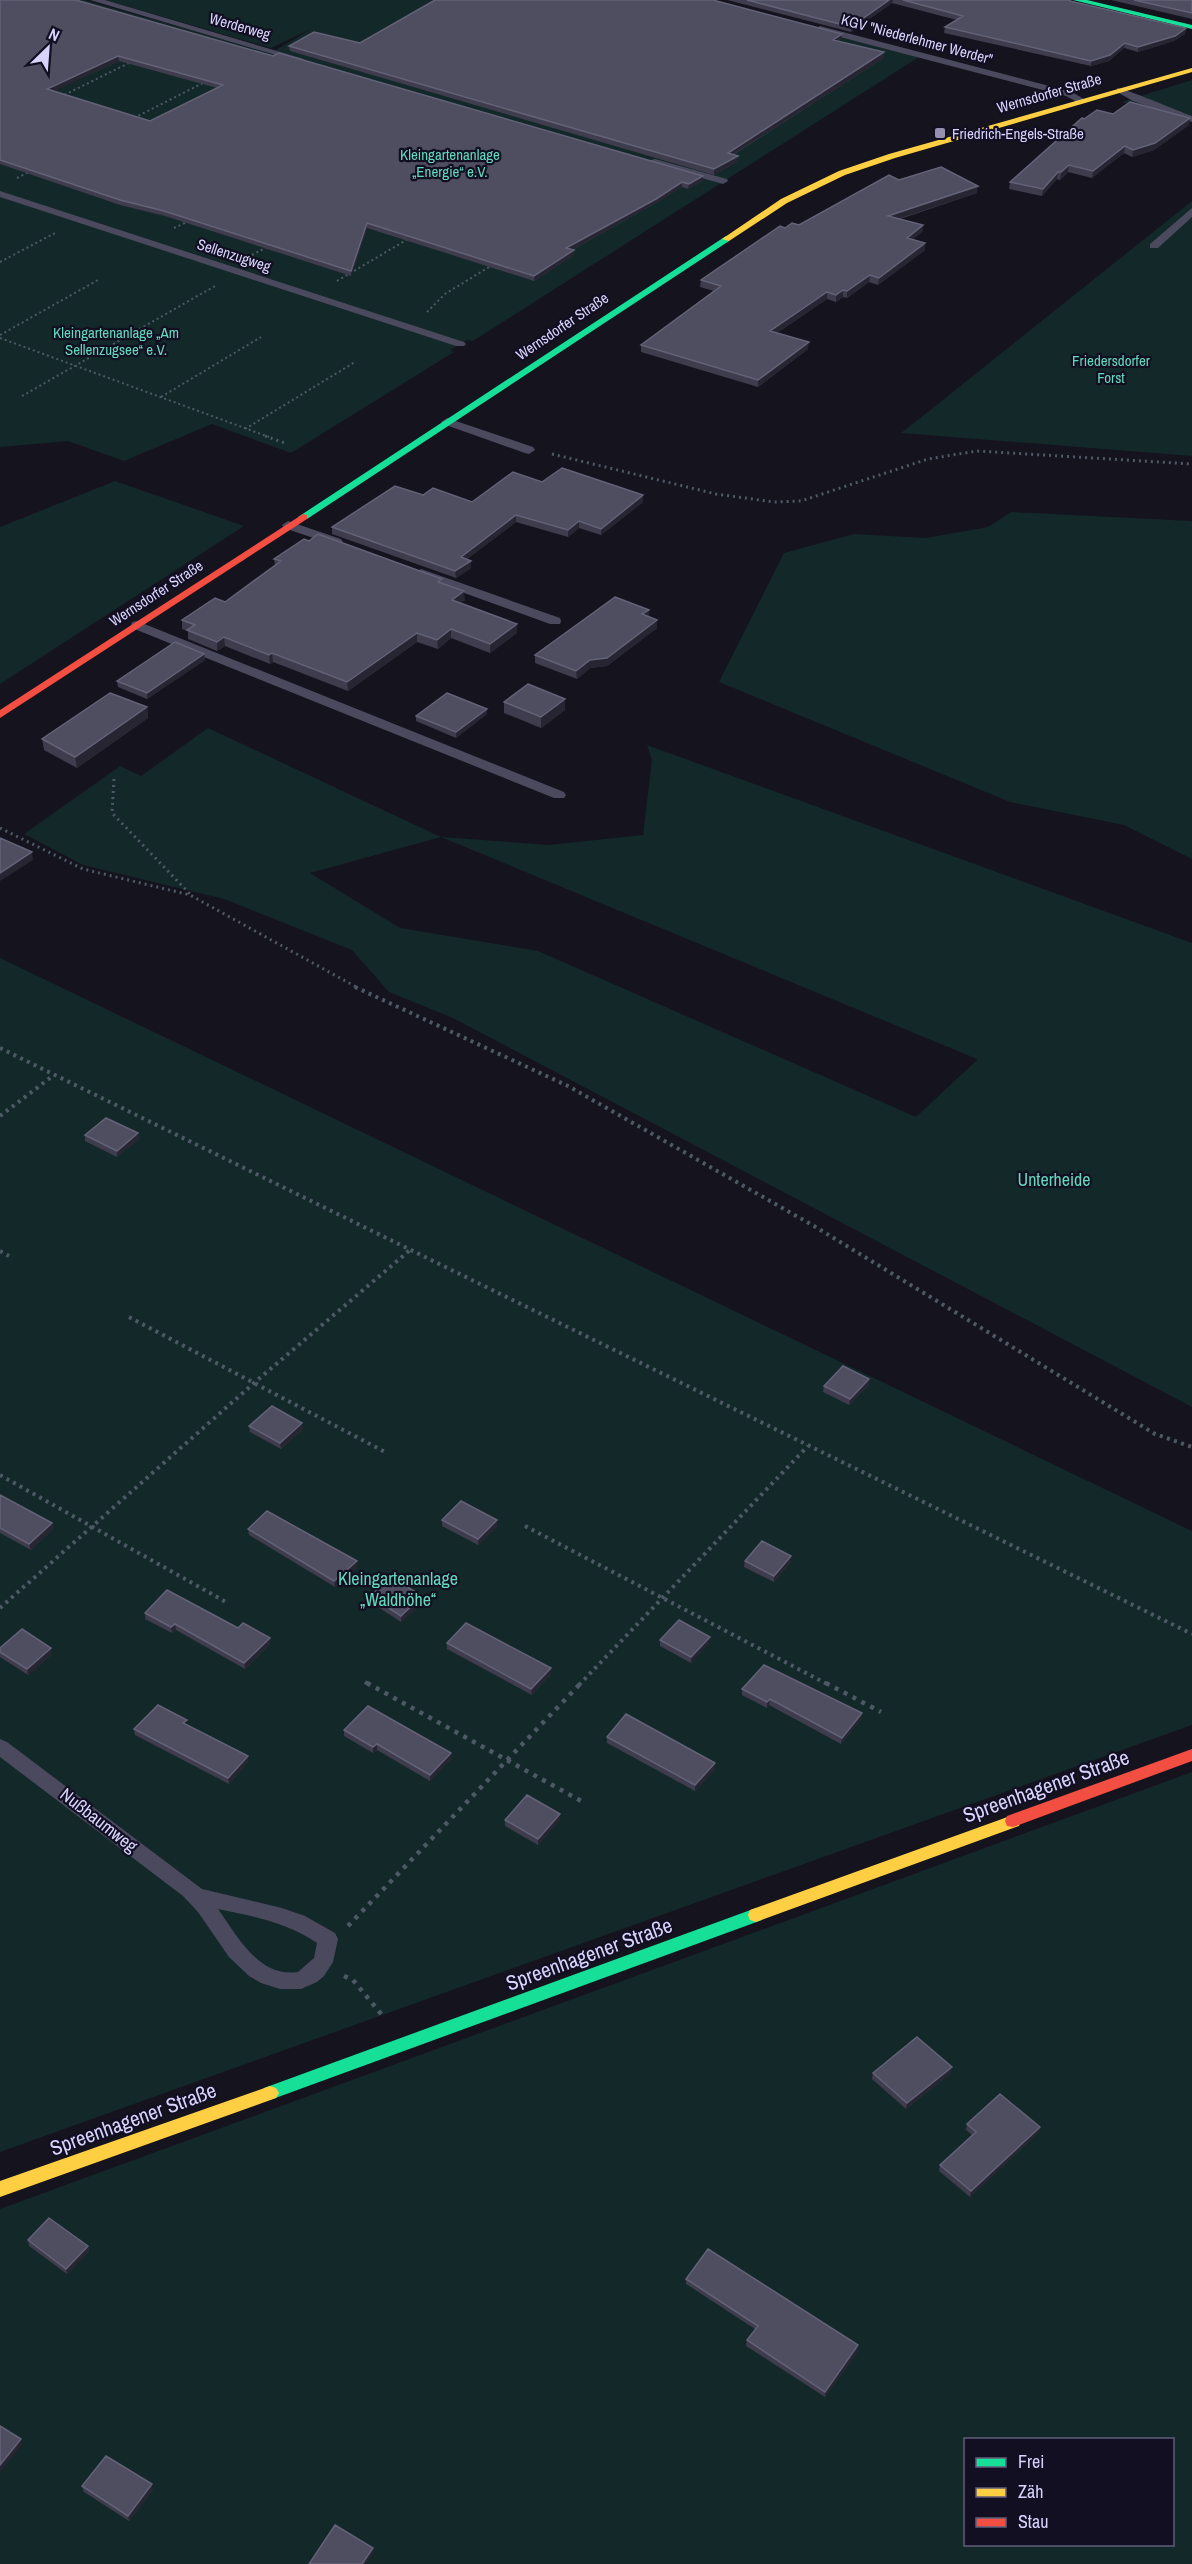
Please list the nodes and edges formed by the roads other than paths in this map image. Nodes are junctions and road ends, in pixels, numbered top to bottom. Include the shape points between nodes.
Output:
1 (95, 0) edge
2 (1077, 0) edge
3 (808, 26) edge
4 (1192, 27) edge
5 (311, 62) edge
6 (1192, 70) edge
7 (1120, 90) junction
8 (1082, 101) junction
9 (1192, 119) edge
10 (647, 160) edge
11 (723, 181) dead end
12 (0, 194) edge
13 (1192, 211) edge
14 (1154, 246) dead end
15 (460, 344) dead end
16 (447, 422) junction
17 (529, 450) road end
18 (288, 525) junction
19 (353, 548) edge
20 (409, 568) edge
21 (555, 621) dead end
22 (137, 625) junction
23 (0, 716) edge
24 (559, 795) dead end
25 (0, 1747) edge
26 (1192, 1755) edge
27 (196, 1896) junction
28 (0, 2189) edge

1 - 5 lane, Werderweg
2 - 4 main road
3 - 8 lane, KGV "Niederlehmer Werder" via 1069,94
6 - 7 main road, Wernsdorfer Straße
7 - 8 main road, Wernsdorfer Straße
7 - 9 lane
8 - 16 main road, Wernsdorfer Straße via 892,156 810,187 725,238
10 - 11 lane
12 - 15 lane, Sellenzugweg
13 - 14 lane
16 - 17 lane
16 - 18 main road, Wernsdorfer Straße
18 - 19 lane
18 - 22 main road, Wernsdorfer Straße
20 - 21 lane
22 - 23 main road, Wernsdorfer Straße
22 - 24 lane
25 - 27 lane, Nußbaumweg via 62,1790
26 - 28 main road, Spreenhagener Straße
27 - 27 lane, Nußbaumweg via 248,1965 269,1977 292,1982 309,1978 322,1965 328,1939 313,1928

